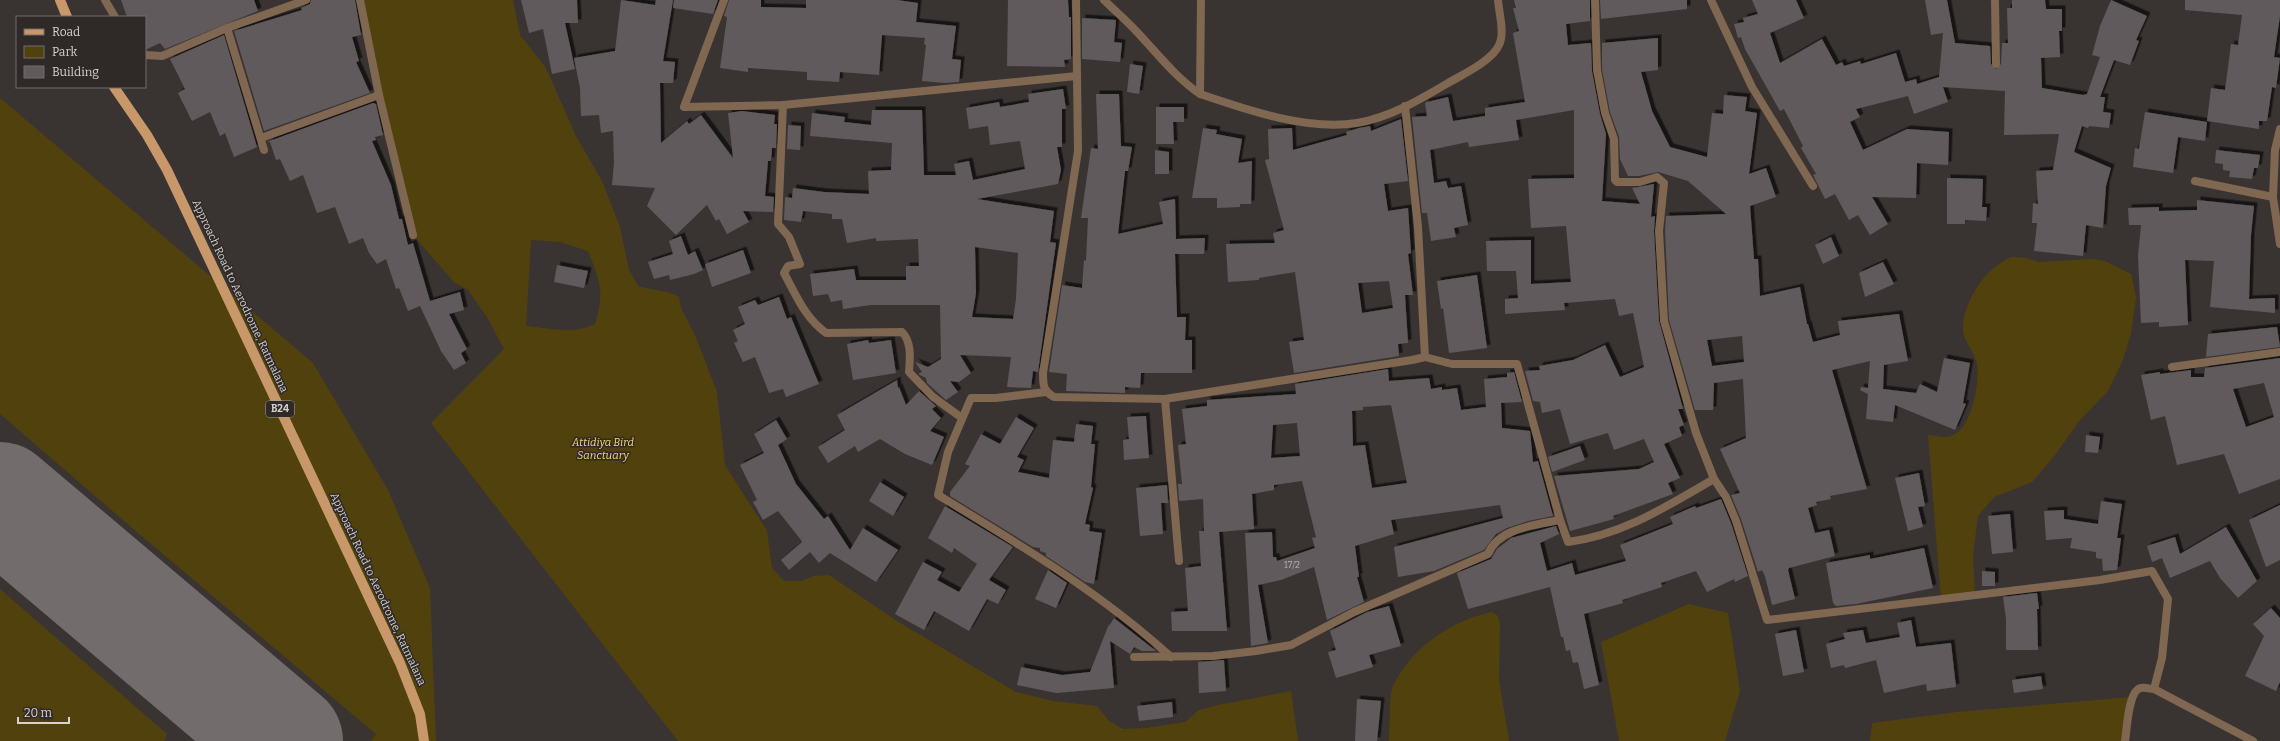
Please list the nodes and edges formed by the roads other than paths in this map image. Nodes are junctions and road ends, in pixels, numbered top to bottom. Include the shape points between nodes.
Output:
1 (60, 0) edge
2 (105, 0) edge
3 (306, 0) edge
4 (360, 0) edge
5 (724, 0) edge
6 (1076, 0) edge
7 (1104, 0) edge
8 (1201, 0) edge
9 (1498, 0) edge
10 (1595, 0) edge
11 (1711, 0) edge
12 (1995, 0) edge
13 (68, 16) edge
14 (114, 16) edge
15 (227, 28) junction
16 (146, 55) edge
17 (1996, 64) dead end
18 (1077, 76) junction
19 (115, 88) edge
20 (1200, 94) junction
21 (379, 95) junction
22 (783, 105) junction
23 (1405, 106) junction
24 (2280, 129) edge
25 (262, 138) junction
26 (264, 150) dead end
27 (2195, 181) dead end
28 (1813, 186) dead end
29 (2272, 197) junction
30 (413, 235) dead end
31 (2280, 244) edge
32 (2280, 352) edge
33 (1425, 357) junction
34 (2172, 367) dead end
35 (1046, 392) junction
36 (1165, 399) junction
37 (962, 418) junction
38 (1714, 479) junction
39 (1560, 520) junction
40 (1179, 561) dead end
41 (1134, 657) dead end
42 (1171, 657) junction
43 (2154, 689) junction
44 (2240, 738) edge
45 (424, 741) edge
46 (2125, 741) edge
47 (2253, 741) edge

1 - 13 main road
2 - 14 street
3 - 15 street
4 - 21 street
5 - 22 street via 684,107
6 - 18 street
7 - 20 street via 1184,83
8 - 20 street
9 - 23 street via 1501,35 1499,46 1474,68
10 - 38 street via 1597,70 1605,113 1614,139 1615,180 1628,183 1657,177 1664,183 1659,231 1664,321 1696,432
11 - 28 street via 1752,87
12 - 17 street
15 - 16 street via 162,56
15 - 25 street
18 - 22 street
18 - 35 street via 1078,151 1043,373
19 - 45 main road, Approach Road to Aerodrome, Ratmalana / B24 via 147,135 170,177 400,663 420,714
20 - 23 street via 1246,110 1328,124 1357,123
21 - 25 street
21 - 30 street
22 - 37 street via 778,224 789,237 800,264 788,266 784,273 795,297 816,326 826,333 902,332 906,336 910,354 909,372 933,397
23 - 33 street via 1418,227
24 - 29 street via 2275,150
25 - 26 street
27 - 29 street
29 - 31 street
32 - 34 street
33 - 36 street
33 - 39 street via 1452,364 1517,364
35 - 36 street via 1065,399
35 - 37 street via 971,398
36 - 40 street
37 - 42 street via 948,452 938,494 1091,592 1142,630
38 - 39 street via 1643,520 1605,535 1568,542
38 - 43 street via 1726,497 1736,521 1767,620 2100,580 2152,571 2168,599 2162,658
39 - 42 street via 1511,533 1495,541 1488,554 1354,612 1291,645 1213,656
41 - 42 street
43 - 44 street
43 - 46 street via 2141,688 2132,698
44 - 47 street

